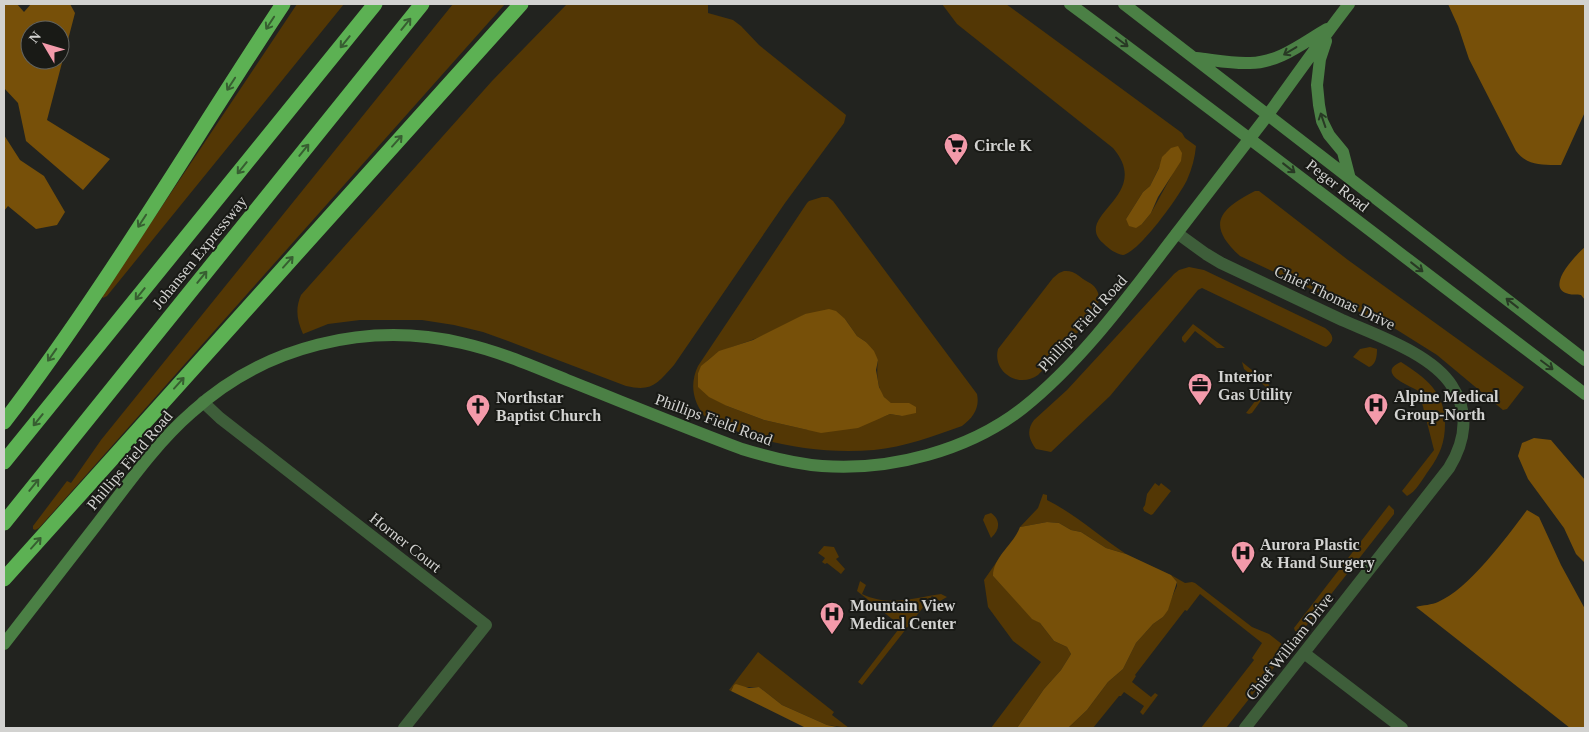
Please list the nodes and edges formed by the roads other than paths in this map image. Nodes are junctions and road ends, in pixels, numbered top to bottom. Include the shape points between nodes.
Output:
1 (283, 4) edge
2 (375, 4) edge
3 (422, 4) edge
4 (522, 4) edge
5 (1070, 4) edge
6 (1124, 4) edge
7 (1349, 4) edge
8 (1332, 26) junction
9 (1196, 58) junction
10 (1267, 115) junction
11 (1250, 138) junction
12 (1350, 179) junction
13 (1177, 232) junction
14 (1585, 360) edge
15 (1585, 394) edge
16 (203, 402) junction
17 (1462, 409) joint
18 (4, 422) edge
19 (4, 462) edge
20 (4, 523) edge
21 (4, 580) edge
22 (4, 644) edge
23 (1304, 653) junction
24 (404, 728) edge
25 (1245, 728) edge
26 (1402, 728) edge

1 -> 18 highway via 105,278
2 -> 19 highway, Johansen Expressway
20 -> 3 highway, Johansen Expressway
21 -> 4 highway
5 -> 11 street, Peger Road
6 - 9 street, Peger Road
7 - 8 street, Phillips Field Road
8 -> 9 street via 1270,60 1251,63
8 - 10 street, Phillips Field Road
12 -> 8 street via 1343,152 1329,135 1319,105 1320,59
9 - 10 street, Peger Road
10 - 11 street, Phillips Field Road
10 - 12 street, Peger Road
11 - 13 street, Phillips Field Road
11 -> 15 street, Peger Road
14 -> 12 street, Peger Road
13 - 16 street, Phillips Field Road via 1132,294 1047,387 989,430 953,446 916,457 828,466 768,456 506,356 426,336 375,335 316,345 254,369
13 - 17 street, Chief Thomas Drive via 1221,263 1394,342 1443,375 1452,385
16 - 22 street, Phillips Field Road via 156,449
16 - 24 street, Horner Court via 486,625
17 - 23 street, Chief William Drive via 1461,444 1449,468
23 - 25 street, Chief William Drive
23 - 26 street

